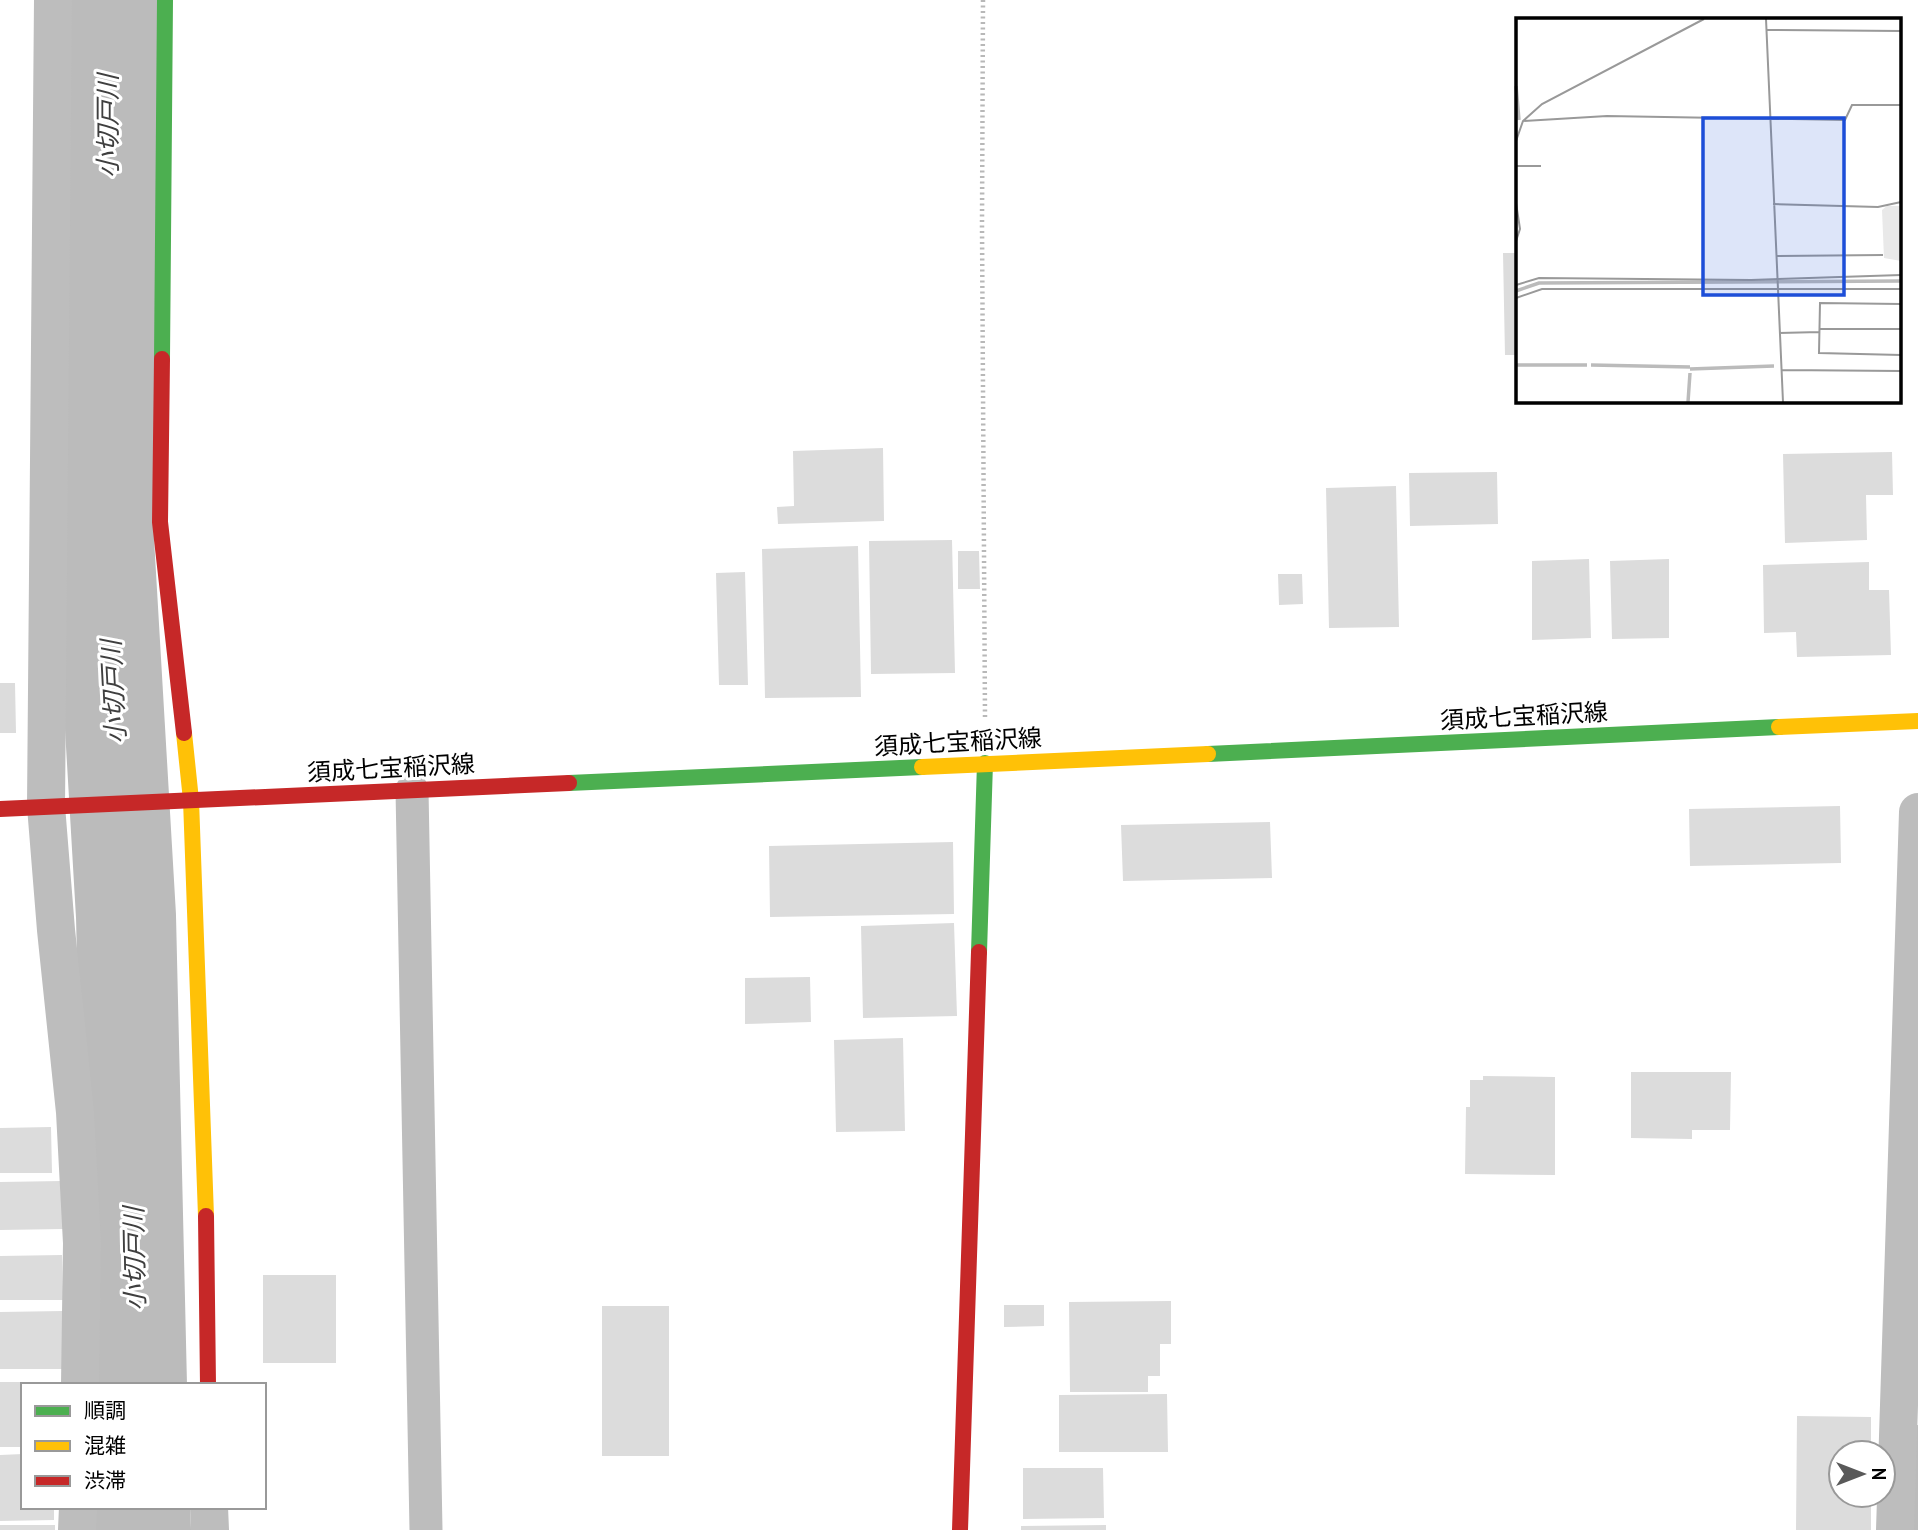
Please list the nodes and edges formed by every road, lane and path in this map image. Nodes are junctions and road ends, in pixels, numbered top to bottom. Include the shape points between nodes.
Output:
1 (53, 0) edge
2 (165, 0) edge
3 (983, 0) edge
4 (1918, 721) edge
5 (985, 763) junction
6 (412, 790) junction
7 (184, 800) junction
8 (59, 806) junction
9 (0, 809) edge
10 (1918, 812) edge
11 (80, 1383) edge
12 (208, 1383) edge
13 (78, 1509) edge
14 (209, 1509) edge
15 (77, 1530) edge
16 (210, 1530) edge
17 (426, 1530) edge
18 (960, 1530) edge
19 (1895, 1530) edge

1 - 8 street
2 - 7 street via 160,522
3 - 5 path
4 - 5 street, 須成七宝稲沢線
5 - 6 street, 須成七宝稲沢線
5 - 18 street
6 - 7 street, 須成七宝稲沢線
6 - 17 lane
7 - 8 street, 須成七宝稲沢線
7 - 12 street via 206,1187
8 - 9 street, 須成七宝稲沢線
8 - 11 street via 57,943 75,1112 82,1243
10 - 19 street
13 - 15 street
14 - 16 street

